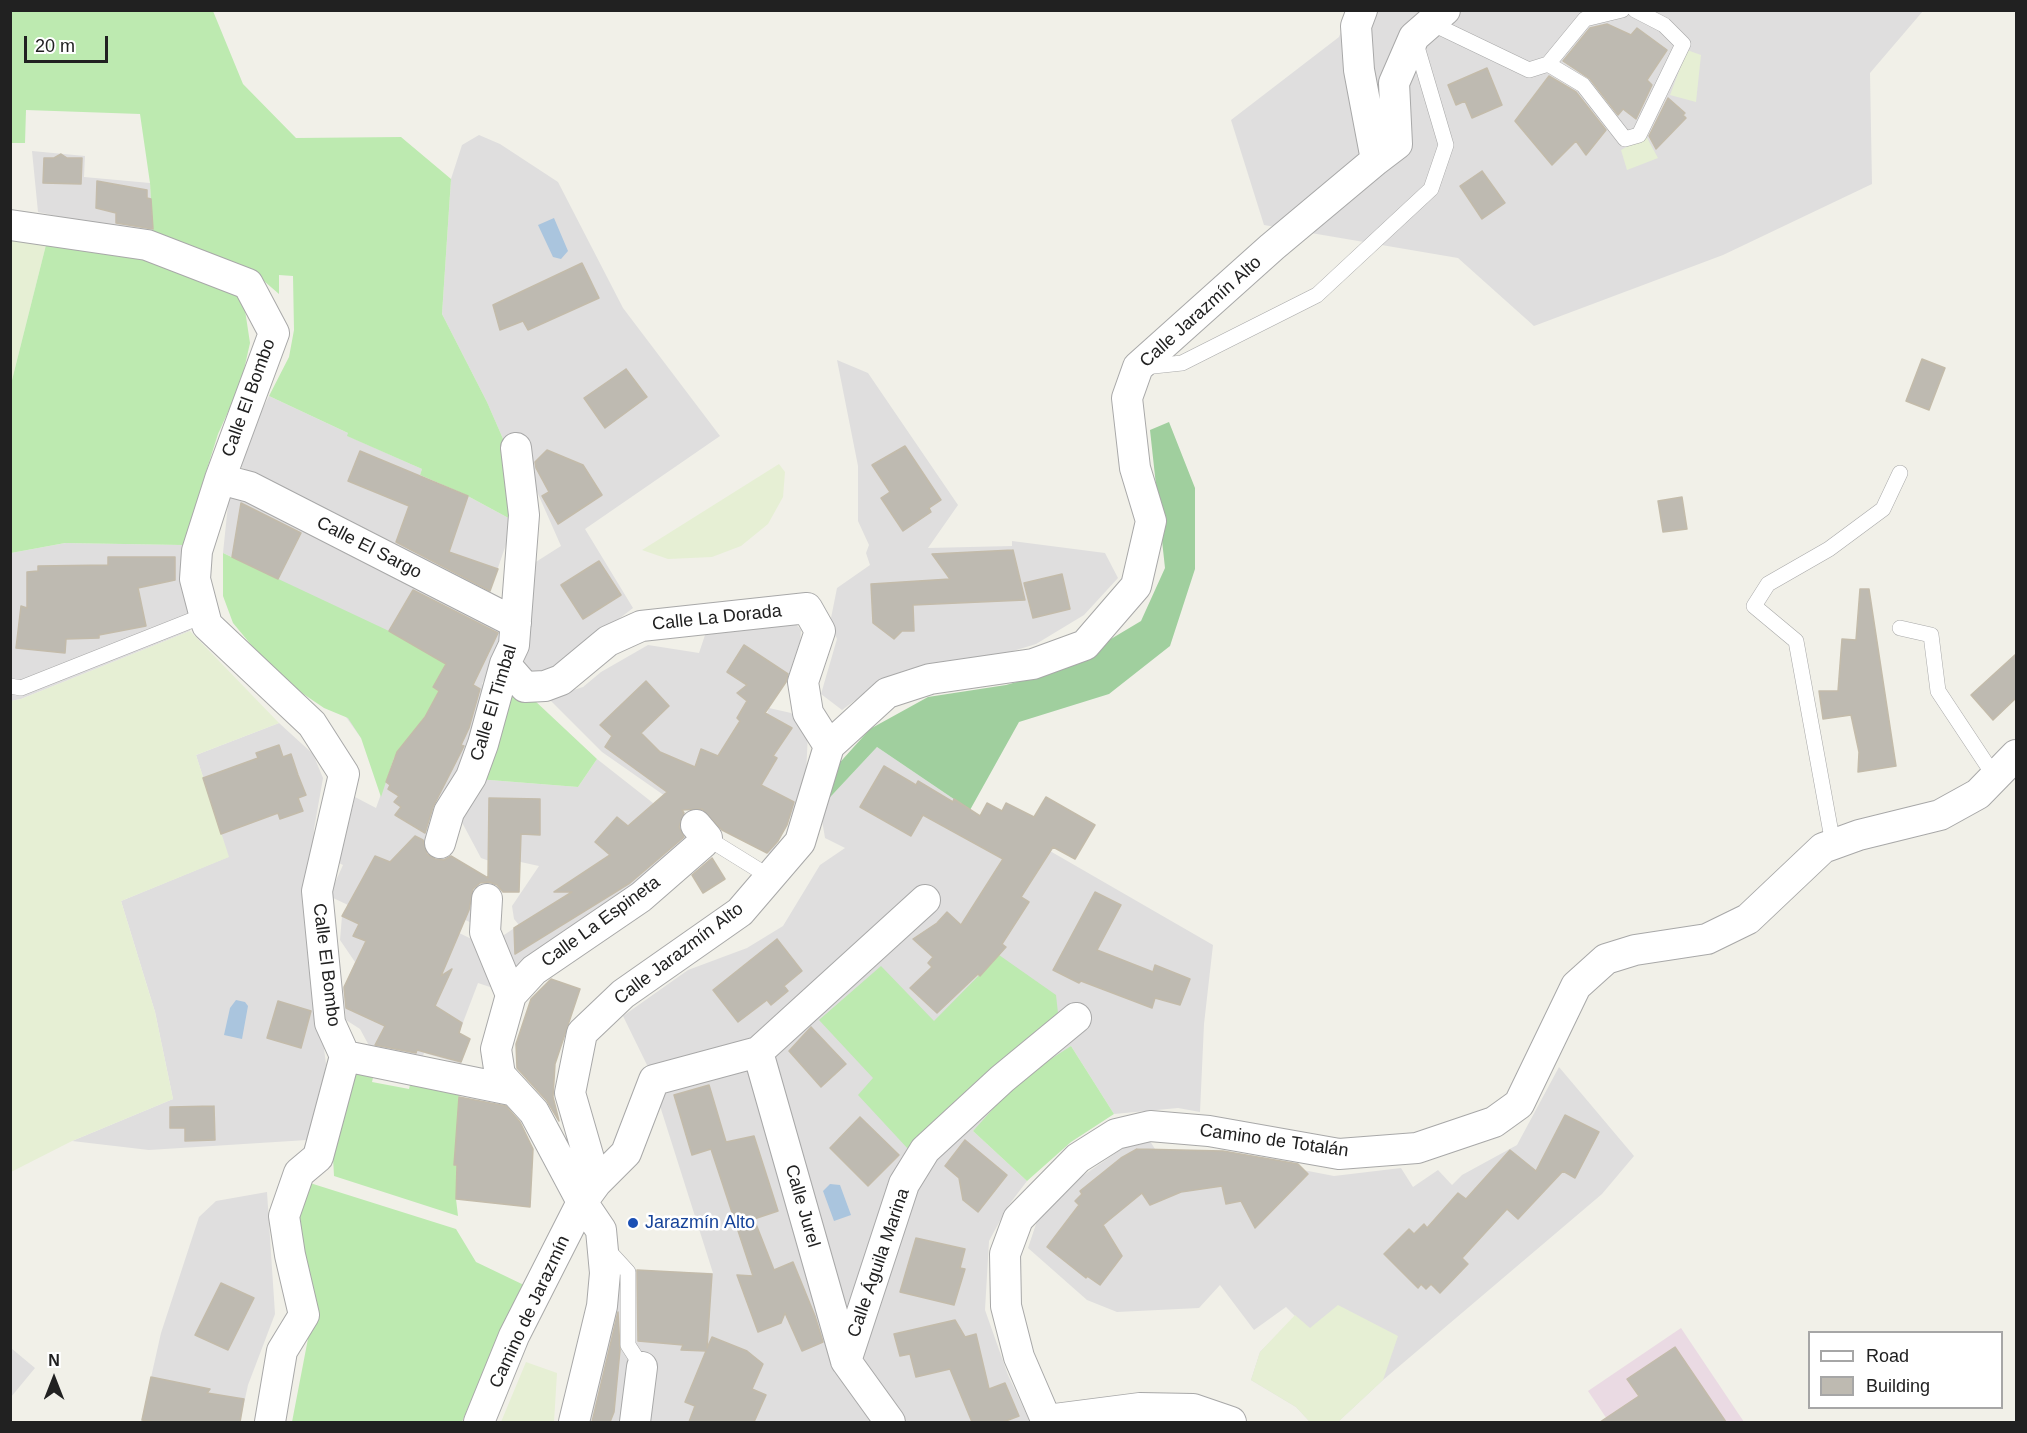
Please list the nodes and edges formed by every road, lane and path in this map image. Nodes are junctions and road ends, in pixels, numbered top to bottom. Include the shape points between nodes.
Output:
1 (1362, 10) edge
2 (1622, 10) edge
3 (1635, 10) edge
4 (1430, 24) edge
5 (1548, 64) junction
6 (1376, 160) junction
7 (10, 225) edge
8 (1138, 367) junction
9 (516, 447) dead end
10 (1900, 473) dead end
11 (220, 479) junction
12 (205, 615) junction
13 (516, 623) junction
14 (1900, 628) dead end
15 (505, 664) junction
16 (10, 686) edge
17 (829, 746) junction
18 (2016, 755) edge
19 (1995, 777) junction
20 (702, 831) joint
21 (440, 843) dead end
22 (1833, 844) junction
23 (770, 877) junction
24 (487, 899) dead end
25 (925, 900) dead end
26 (512, 996) junction
27 (1076, 1018) dead end
28 (758, 1052) junction
29 (345, 1056) junction
30 (512, 1090) junction
31 (589, 1192) junction
32 (602, 1243) junction
33 (846, 1360) junction
34 (642, 1367) joint
35 (1047, 1421) edge
36 (270, 1422) edge
37 (479, 1422) edge
38 (574, 1422) edge
39 (635, 1422) edge
40 (890, 1422) edge
41 (1231, 1422) edge

1 - 6 street via 1356,26 1359,70
2 - 5 lane via 1585,19
3 - 5 lane via 1664,25 1683,44 1639,135 1625,139 1583,85
4 - 5 lane via 1529,70
4 - 6 street, Calle Jarazmín Alto via 1394,83 1397,144
4 - 8 lane via 1446,145 1431,189 1317,295 1182,363
6 - 8 street, Calle Jarazmín Alto
7 - 11 street, Calle El Bombo via 147,245 248,284 274,333
8 - 17 street, Calle Jarazmín Alto via 1127,398 1135,468 1151,521 1136,586 1085,645 1033,664 930,679 887,693
9 - 13 street, Calle El Timbal via 524,515
10 - 22 lane via 1883,509 1829,549 1768,585 1754,606 1796,641
11 - 12 street, Calle El Bombo via 197,551 195,579
11 - 13 street, Calle El Sargo via 250,487
12 - 16 lane via 21,688
12 - 29 street, Calle El Bombo via 207,625 312,724 344,774 317,891 330,1023
13 - 15 street, Calle El Timbal via 514,645
14 - 19 lane via 1931,635 1938,691
15 - 17 street, Calle La Dorada via 525,687 545,686 561,680 608,641 641,626 807,608 820,631 803,682 808,713
15 - 21 street, Calle El Timbal via 483,744 471,777 449,812
17 - 23 street, Calle Jarazmín Alto via 800,842
18 - 19 street, Camino de Totalán
19 - 22 street, Camino de Totalán via 1977,794 1940,815
20 - 23 lane
20 - 26 street, Calle La Espineta via 641,897 534,970
22 - 35 street, Camino de Totalán via 1823,848 1748,919 1707,939 1635,950 1605,959 1576,986 1519,1104 1494,1122 1417,1148 1339,1154 1209,1131 1150,1126 1116,1134 1078,1158 1018,1219 1005,1254 1006,1306 1019,1357
23 - 31 street, Calle Jarazmín Alto via 740,912 623,994 582,1033 570,1093
24 - 26 street via 485,932
25 - 28 street
26 - 30 street via 496,1049 500,1075
27 - 33 street, Calle Águila Marina via 925,1150 904,1184
28 - 31 street via 654,1080 626,1153
28 - 33 street, Calle Jurel
29 - 30 street
29 - 36 street via 318,1157 299,1173 284,1216 304,1316 282,1351
30 - 31 street via 534,1112
31 - 32 street
31 - 37 street, Camino de Jarazmín via 514,1336
32 - 34 lane via 628,1272 628,1345
32 - 38 street via 602,1306
33 - 40 street, Calle Águila Marina
34 - 39 street
35 - 41 street via 1140,1408 1193,1409

